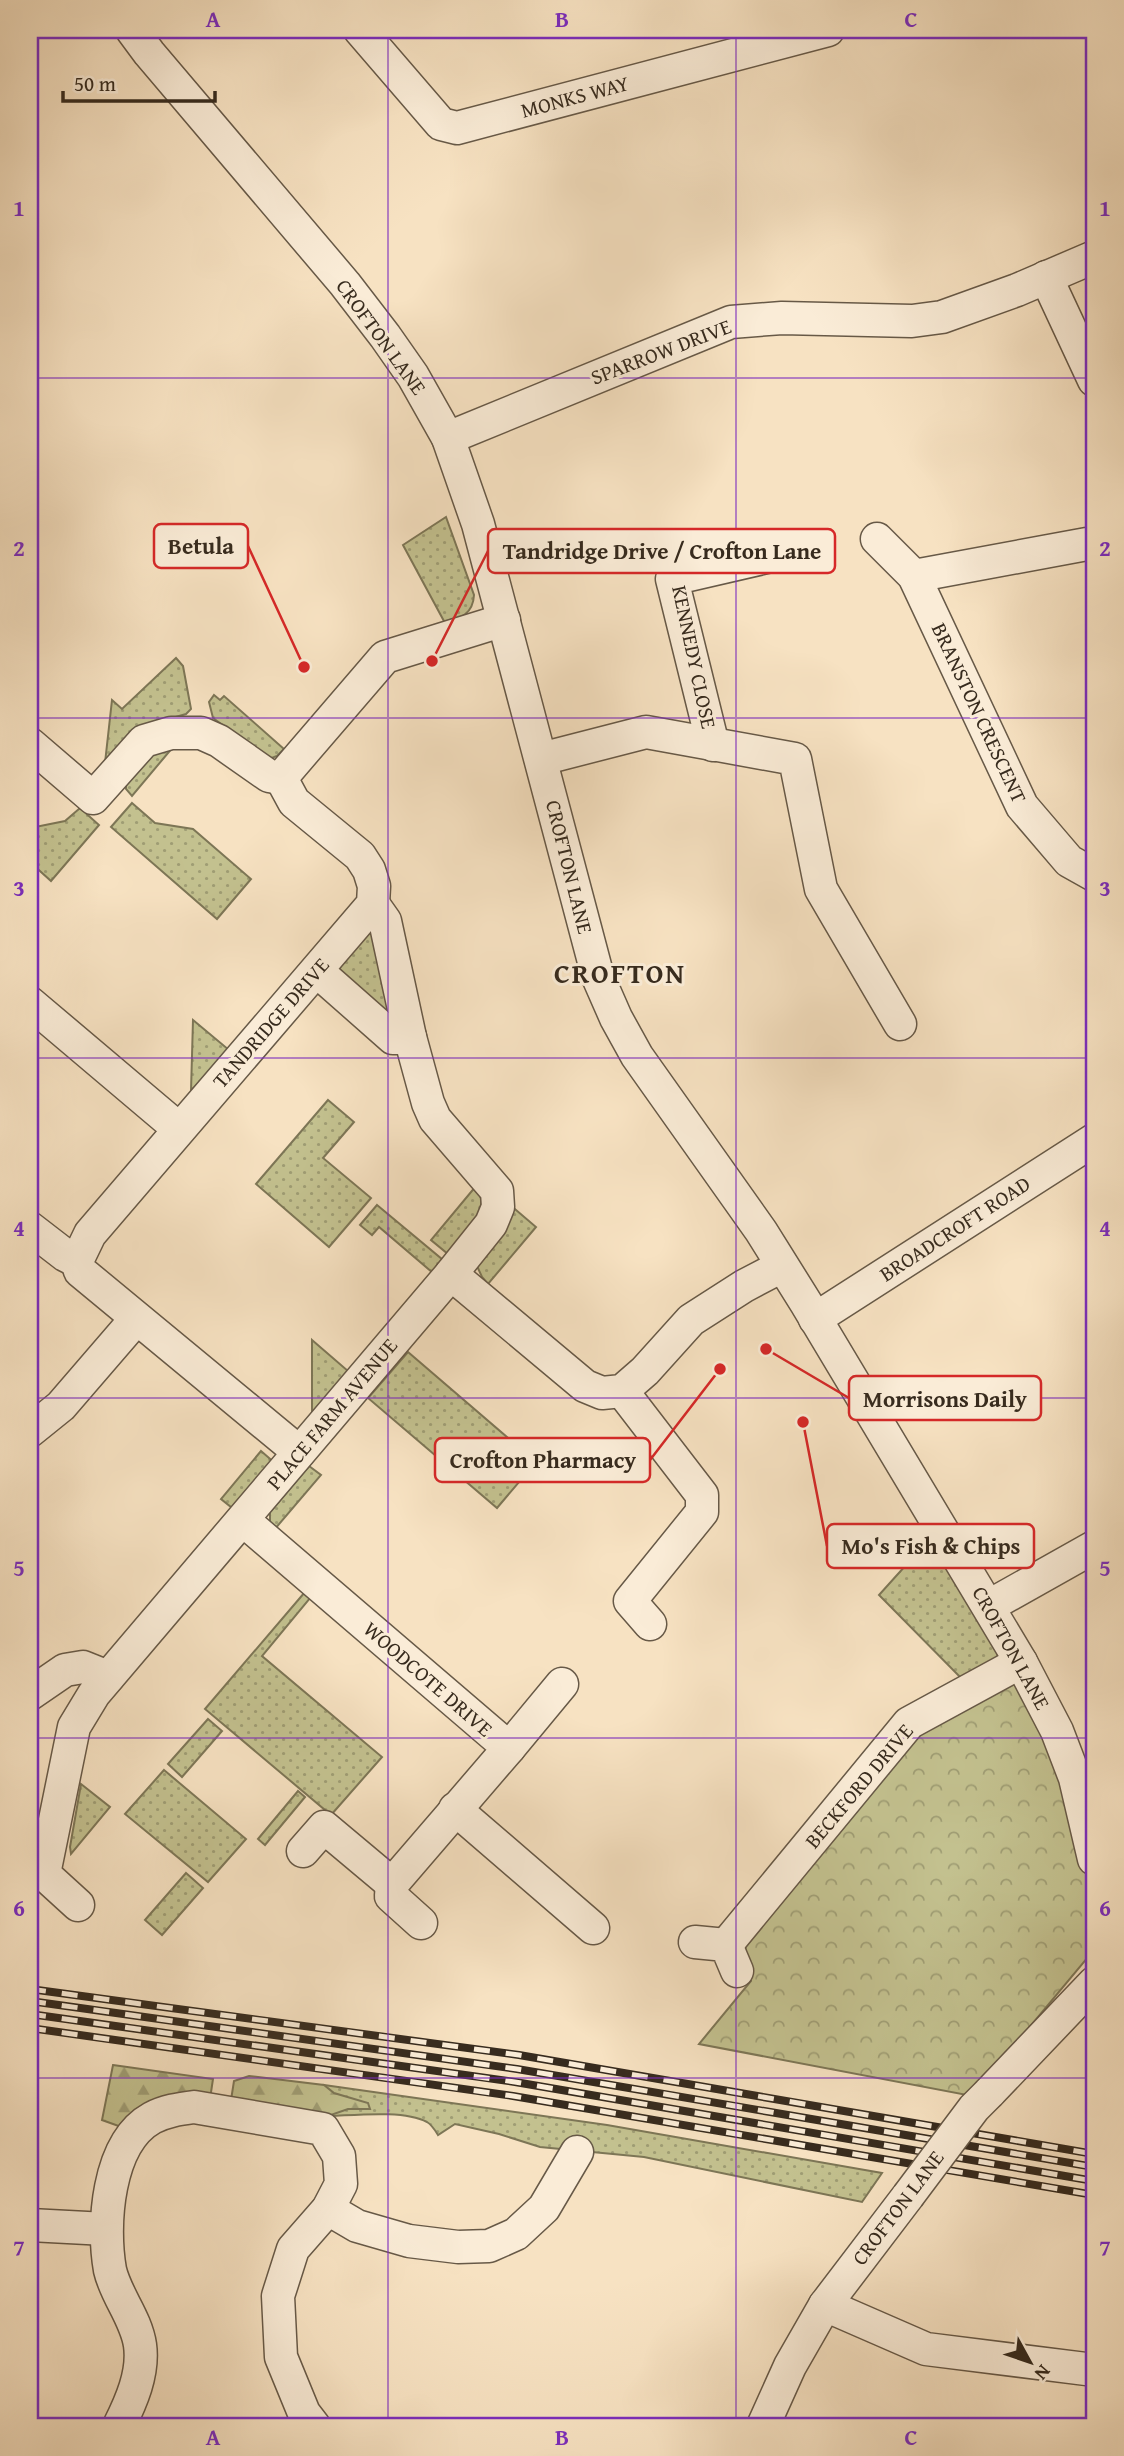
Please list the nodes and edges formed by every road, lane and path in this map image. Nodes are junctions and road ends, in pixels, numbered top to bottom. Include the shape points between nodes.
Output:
1 (132, 30) edge
2 (360, 30) edge
3 (828, 30) edge
4 (1094, 257) edge
5 (1046, 277) junction
6 (1094, 380) edge
7 (448, 438) junction
8 (877, 539) dead end
9 (1094, 545) edge
10 (767, 557) dead end
11 (914, 576) junction
12 (504, 620) junction
13 (30, 744) edge
14 (713, 745) junction
15 (541, 759) junction
16 (281, 778) junction
17 (1094, 875) edge
18 (373, 904) junction
19 (317, 971) junction
20 (30, 1003) edge
21 (900, 1024) dead end
22 (410, 1037) junction
23 (179, 1129) junction
24 (1094, 1140) edge
25 (30, 1228) edge
26 (78, 1261) junction
27 (782, 1266) junction
28 (451, 1274) junction
29 (136, 1319) junction
30 (815, 1319) junction
31 (622, 1391) junction
32 (30, 1431) edge
33 (299, 1452) junction
34 (243, 1520) junction
35 (1094, 1546) edge
36 (989, 1606) junction
37 (650, 1624) dead end
38 (1021, 1662) junction
39 (107, 1677) junction
40 (562, 1684) dead end
41 (30, 1694) edge
42 (509, 1748) junction
43 (455, 1809) junction
44 (303, 1850) dead end
45 (1094, 1859) edge
46 (37, 1870) edge
47 (392, 1884) junction
48 (78, 1905) dead end
49 (421, 1923) dead end
50 (593, 1928) dead end
51 (695, 1942) dead end
52 (1094, 1983) edge
53 (577, 2152) dead end
54 (328, 2209) junction
55 (30, 2225) edge
56 (106, 2229) junction
57 (825, 2305) junction
58 (1094, 2370) edge
59 (118, 2426) edge
60 (314, 2426) edge
61 (763, 2426) edge

1 - 7 street, CROFTON LANE via 345,284 413,376
2 - 3 street, MONKS WAY via 441,124 457,128
4 - 5 street, SPARROW DRIVE
5 - 6 street
5 - 7 street, SPARROW DRIVE via 942,317 731,322
7 - 12 street, CROFTON LANE
8 - 11 street, BRANSTON CRESCENT
9 - 11 street
10 - 14 street, KENNEDY CLOSE via 672,579
11 - 17 street, BRANSTON CRESCENT via 1022,806 1069,861
12 - 15 street, CROFTON LANE
12 - 16 street via 385,657
13 - 16 street via 93,798 144,741 170,733 201,733 269,776
14 - 15 street, KENNEDY CLOSE via 646,732
14 - 21 street, KENNEDY CLOSE via 796,758 821,890
15 - 27 street, CROFTON LANE via 598,977 616,1018 637,1056
16 - 18 street via 294,802 360,856 374,886
18 - 19 street, TANDRIDGE DRIVE
18 - 22 street via 385,921
19 - 22 street via 393,1038
19 - 23 street, TANDRIDGE DRIVE
20 - 23 street
22 - 28 street, PLACE FARM AVENUE via 435,1119 497,1191 498,1207 491,1224
23 - 26 street, TANDRIDGE DRIVE via 90,1234
24 - 30 street, BROADCROFT ROAD
25 - 26 street
26 - 29 street via 80,1271
27 - 30 street, CROFTON LANE
27 - 31 street via 691,1320
28 - 31 street via 585,1386 602,1393
28 - 33 street, PLACE FARM AVENUE
29 - 32 street via 61,1406
29 - 33 street
30 - 36 street, CROFTON LANE
31 - 37 street via 702,1495 702,1512 630,1601
33 - 34 street, PLACE FARM AVENUE
34 - 39 street, PLACE FARM AVENUE
34 - 42 street, WOODCOTE DRIVE
35 - 36 street
36 - 38 street, CROFTON LANE
38 - 45 street, CROFTON LANE via 1057,1731
38 - 51 street, BECKFORD DRIVE via 909,1723 732,1958
39 - 41 street via 83,1667 65,1670
39 - 46 street, PLACE FARM AVENUE via 74,1727
40 - 42 street
42 - 43 street, WOODCOTE DRIVE
43 - 47 street, WOODCOTE DRIVE
43 - 50 street
44 - 47 street via 324,1827
46 - 48 street, PLACE FARM AVENUE
47 - 49 street via 391,1896
52 - 57 street, CROFTON LANE, bridge via 974,2108
53 - 54 street via 544,2208 516,2234 489,2246 409,2241 356,2227
54 - 56 street via 341,2183 339,2156 323,2129 194,2107 150,2119 133,2137 111,2186
54 - 60 street via 293,2249 278,2296 281,2357
55 - 56 street
56 - 59 street via 111,2272 140,2345 131,2403
57 - 58 street via 926,2349
57 - 61 street, CROFTON LANE

